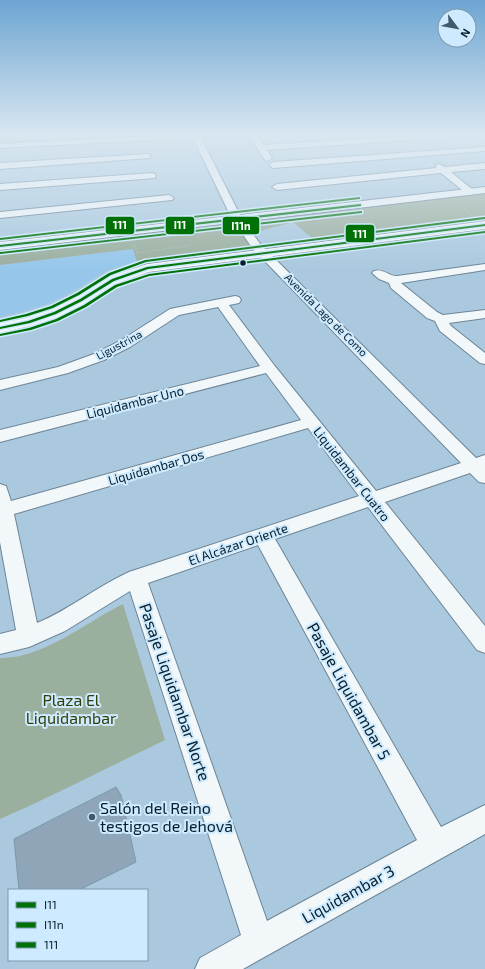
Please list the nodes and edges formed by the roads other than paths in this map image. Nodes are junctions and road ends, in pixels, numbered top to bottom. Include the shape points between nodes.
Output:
1 (119, 179) edge
2 (144, 179) edge
3 (155, 179) edge
4 (218, 179) edge
5 (283, 179) edge
6 (354, 179) edge
7 (454, 179) edge
8 (288, 186) junction
9 (0, 187) edge
10 (277, 187) dead end
11 (485, 190) edge
12 (470, 192) junction
13 (169, 198) dead end
14 (0, 214) edge
15 (238, 219) junction
16 (484, 226) edge
17 (0, 246) edge
18 (263, 252) junction
19 (485, 267) edge
20 (378, 273) dead end
21 (395, 281) junction
22 (228, 302) joint
23 (485, 314) edge
24 (441, 319) junction
25 (0, 328) edge
26 (485, 360) edge
27 (269, 368) junction
28 (0, 386) edge
29 (311, 422) junction
30 (0, 436) edge
31 (481, 468) edge
32 (371, 499) junction
33 (1, 504) edge
34 (263, 536) junction
35 (136, 578) junction
36 (28, 636) junction
37 (485, 643) edge
38 (0, 644) edge
39 (485, 819) edge
40 (436, 846) junction
41 (259, 943) junction
42 (211, 969) edge

1 - 9 street
2 - 14 street
3 - 13 street
4 - 15 street, Avenida Lago de Como
5 - 8 street
6 - 8 street
7 - 12 street
8 - 10 street
11 - 12 street
12 - 15 street
15 - 17 street
15 - 18 street, Avenida Lago de Como via 257,248
16 - 18 street
18 - 25 street via 138,270 113,280 55,313
18 - 31 street, Avenida Lago de Como
19 - 21 street
20 - 21 street via 386,279
21 - 24 street via 395,285 432,315
22 - 27 street, Liquidambar Cuatro
22 - 28 street, Ligustrina via 175,312 125,344 81,364
23 - 24 street
24 - 26 street via 445,328
27 - 29 street, Liquidambar Cuatro
27 - 30 street, Liquidambar Uno
29 - 32 street, Liquidambar Cuatro
29 - 33 street, Liquidambar Dos
31 - 32 street, El Alcázar Oriente
32 - 34 street, El Alcázar Oriente
32 - 37 street, Liquidambar Cuatro
33 - 36 street
34 - 35 street, El Alcázar Oriente
34 - 40 street, Pasaje Liquidambar 5
35 - 36 street, El Alcázar Oriente via 118,586 57,624
35 - 41 street, Pasaje Liquidambar Norte
36 - 38 street, El Alcázar Oriente
39 - 40 street, Liquidambar 3
40 - 41 street, Liquidambar 3
41 - 42 street, Liquidambar 3

